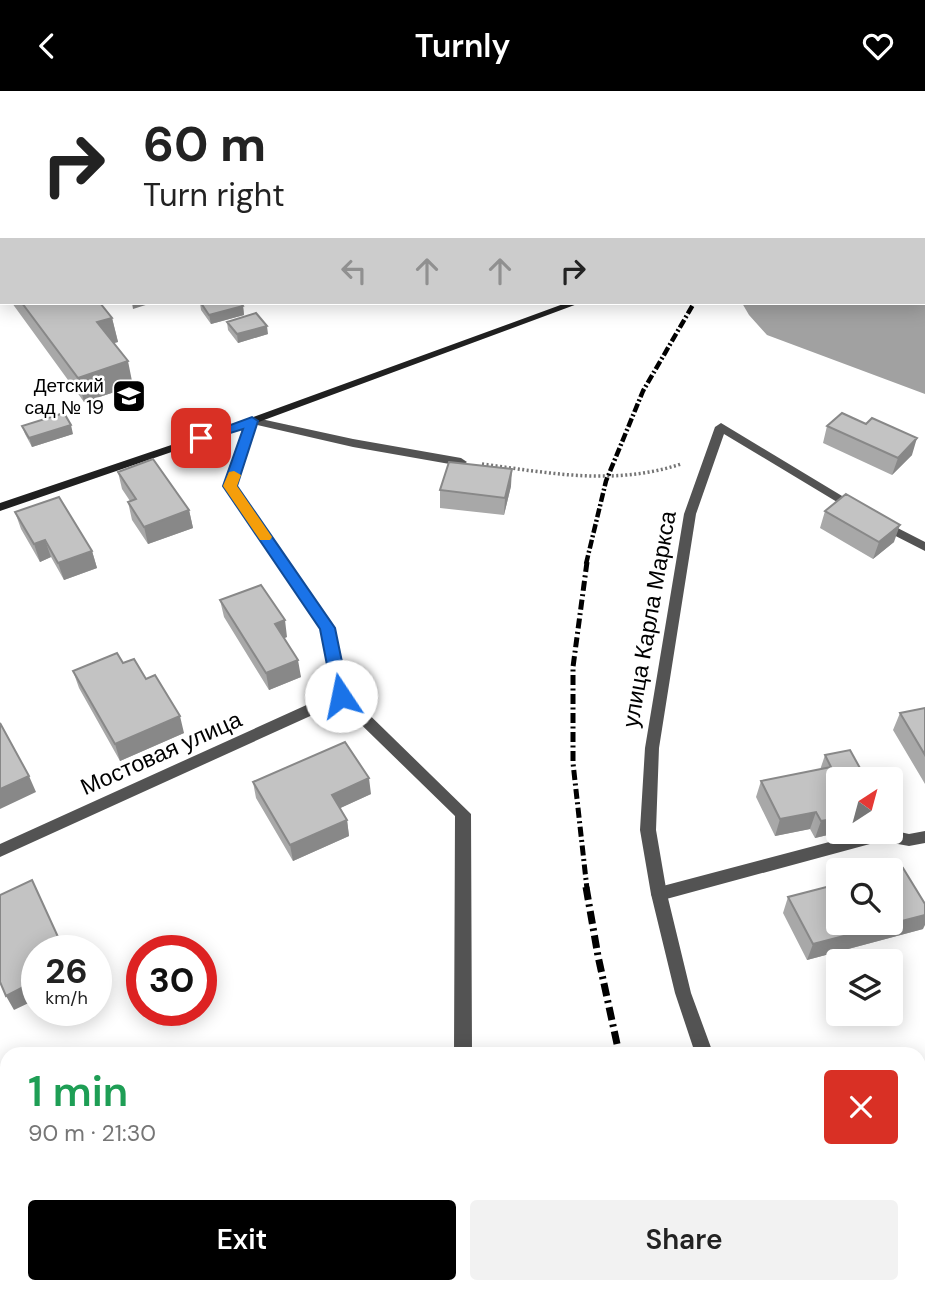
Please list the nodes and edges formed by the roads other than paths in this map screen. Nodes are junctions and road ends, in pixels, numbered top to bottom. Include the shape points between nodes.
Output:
1 (570, 305) edge
2 (252, 421) junction
3 (461, 462) edge
4 (0, 507) edge
5 (925, 547) edge
6 (341, 696) junction
7 (925, 837) edge
8 (0, 851) edge
9 (659, 894) junction
10 (463, 1047) edge
11 (703, 1047) edge

1 - 2 street
2 - 3 street
2 - 4 street
2 - 6 street via 230,486 327,628
5 - 9 street, улица Карла Маркса via 721,426 690,514 652,748 648,830
6 - 8 street, Мостовая улица
6 - 10 street via 463,814
7 - 9 street via 909,840 881,835
9 - 11 street, улица Карла Маркса via 683,993

